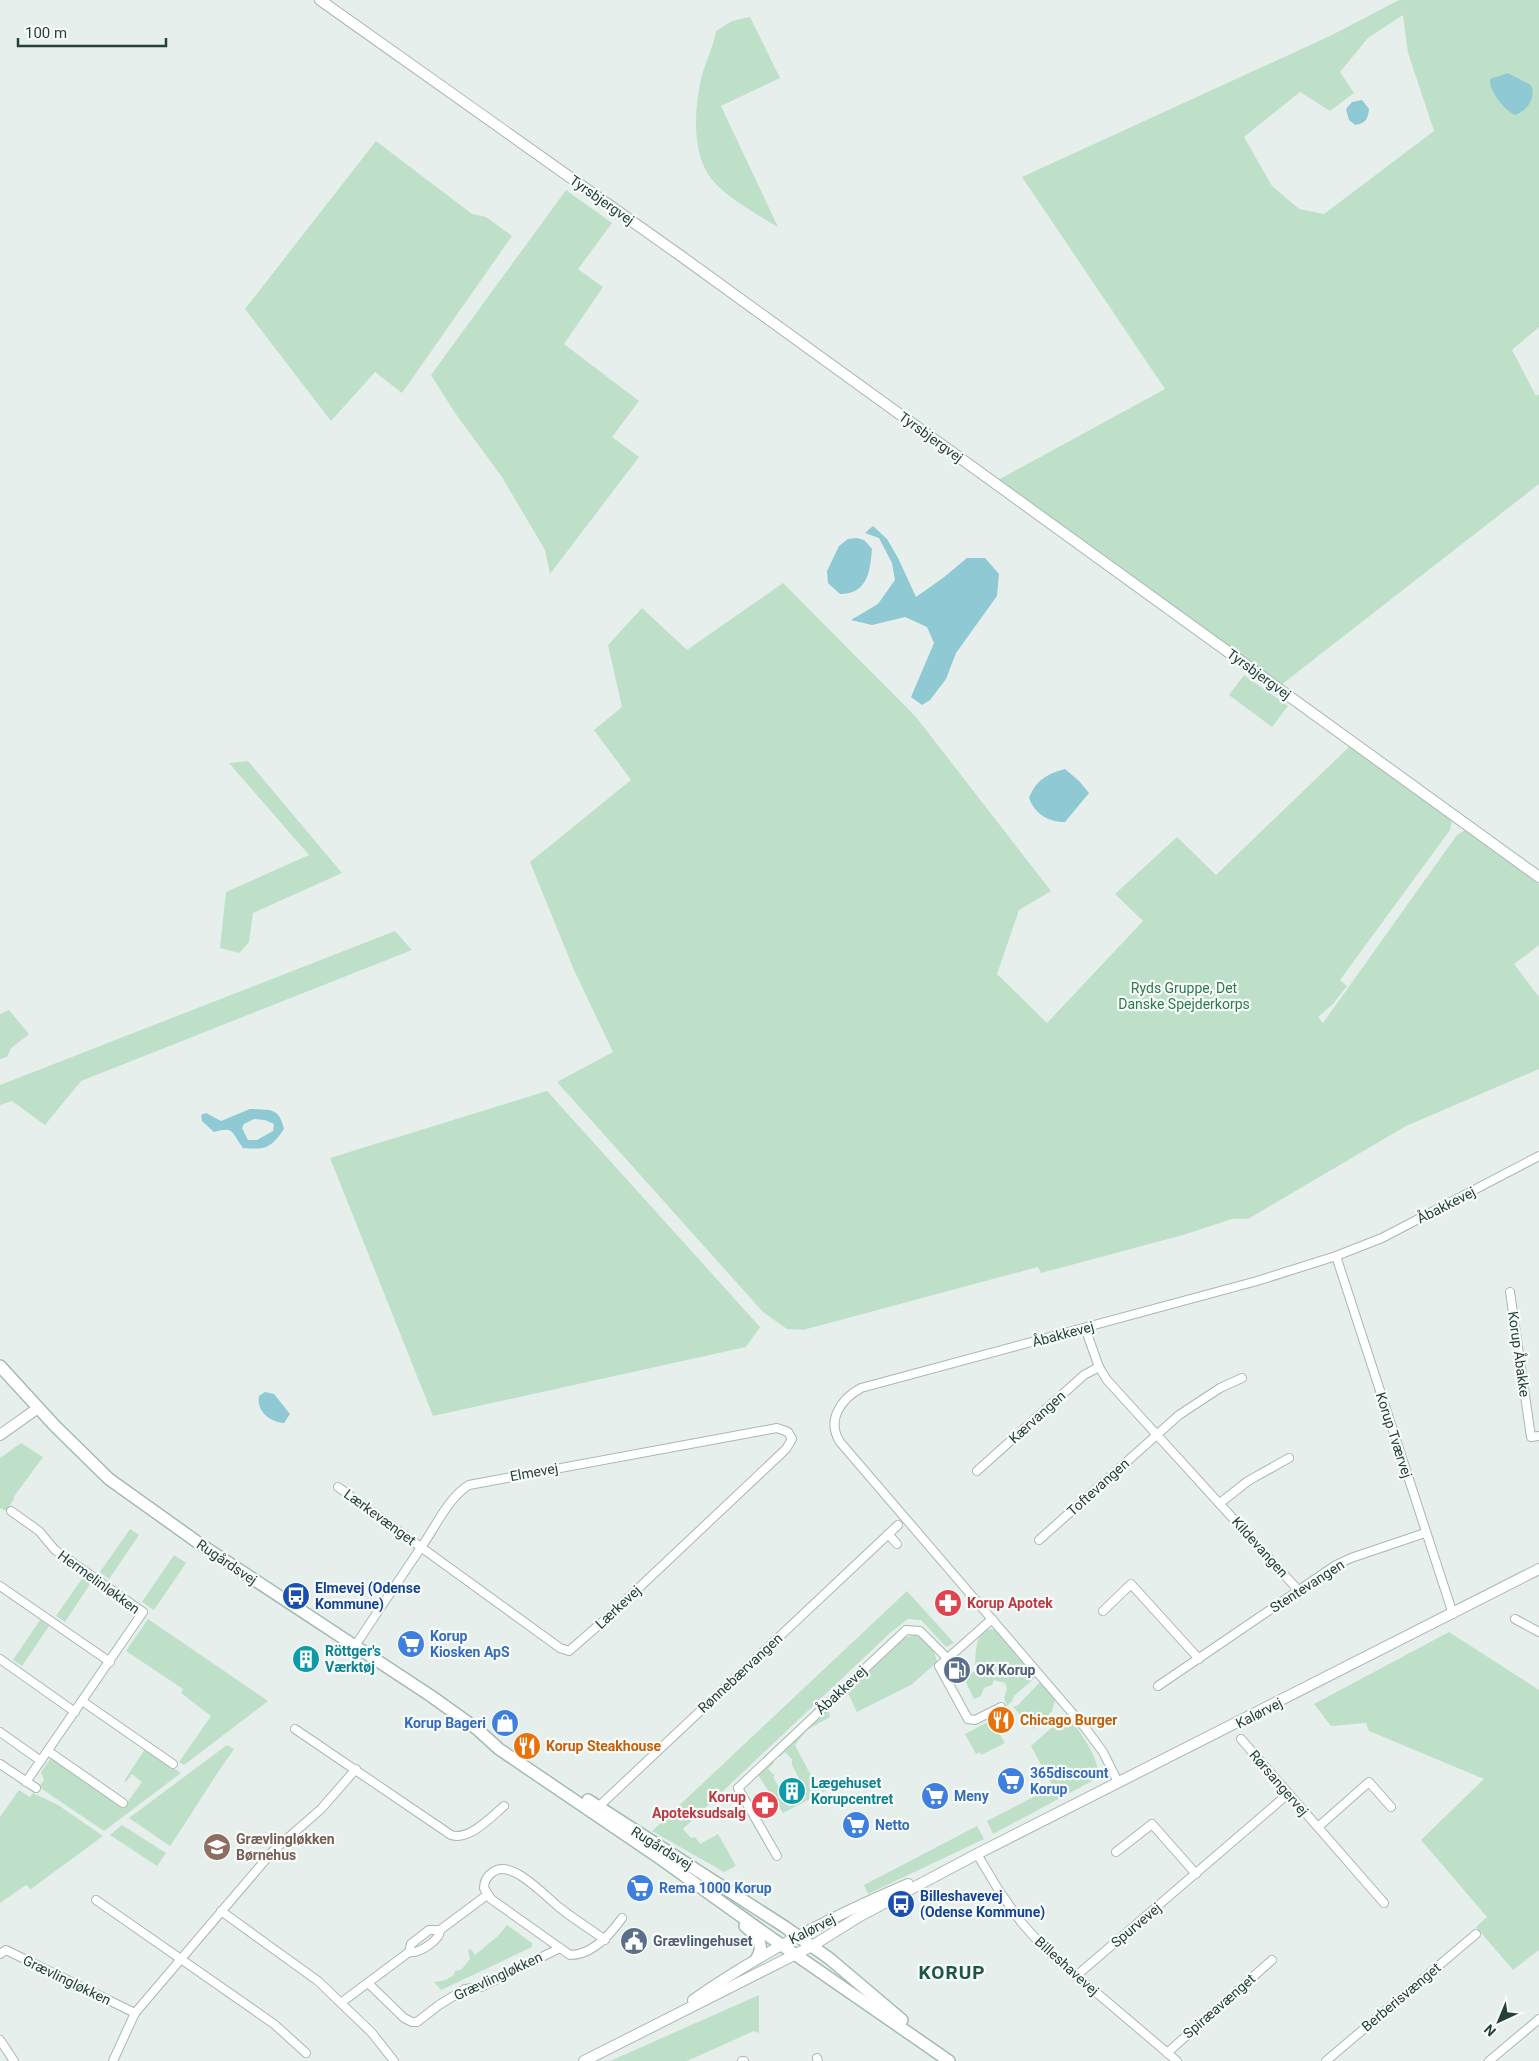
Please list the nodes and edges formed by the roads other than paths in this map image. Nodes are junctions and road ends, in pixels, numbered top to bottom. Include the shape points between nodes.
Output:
1 (320, 0) edge
2 (1539, 876) edge
3 (1539, 1156) edge
4 (1336, 1256) junction
5 (1510, 1292) dead end
6 (1085, 1328) junction
7 (0, 1366) edge
8 (1099, 1367) junction
9 (1242, 1378) dead end
10 (38, 1408) junction
11 (1157, 1434) junction
12 (0, 1435) edge
13 (791, 1435) joint
14 (1539, 1436) edge
15 (1290, 1458) dead end
16 (977, 1471) dead end
17 (338, 1487) dead end
18 (1220, 1503) junction
19 (11, 1511) dead end
20 (898, 1525) dead end
21 (1425, 1533) junction
22 (888, 1534) junction
23 (1039, 1540) dead end
24 (896, 1544) dead end
25 (422, 1547) junction
26 (1539, 1569) edge
27 (0, 1586) edge
28 (1300, 1591) junction
29 (1103, 1611) dead end
30 (1453, 1614) junction
31 (1515, 1618) dead end
32 (992, 1620) junction
33 (1539, 1632) edge
34 (355, 1646) junction
35 (947, 1658) junction
36 (1199, 1659) junction
37 (0, 1660) edge
38 (110, 1662) junction
39 (1158, 1686) dead end
40 (82, 1702) junction
41 (1001, 1707) dead end
42 (75, 1712) junction
43 (295, 1729) dead end
44 (0, 1732) edge
45 (1241, 1738) dead end
46 (48, 1751) junction
47 (41, 1761) junction
48 (0, 1764) edge
49 (173, 1764) dead end
50 (356, 1769) junction
51 (26, 1782) junction
52 (1118, 1782) junction
53 (36, 1788) dead end
54 (1288, 1794) junction
55 (123, 1803) dead end
56 (504, 1806) dead end
57 (1391, 1807) dead end
58 (596, 1809) junction
59 (1318, 1827) junction
60 (1116, 1852) dead end
61 (977, 1854) junction
62 (777, 1856) dead end
63 (678, 1871) junction
64 (1196, 1874) junction
65 (487, 1895) junction
66 (717, 1898) junction
67 (96, 1900) dead end
68 (1384, 1903) dead end
69 (221, 1911) junction
70 (622, 1918) dead end
71 (1476, 1934) dead end
72 (604, 1940) junction
73 (790, 1941) junction
74 (560, 1948) junction
75 (803, 1950) junction
76 (0, 1954) edge
77 (757, 1958) junction
78 (180, 1959) junction
79 (1272, 1960) dead end
80 (1076, 1976) junction
81 (368, 1984) junction
82 (342, 2002) junction
83 (134, 2012) junction
84 (1539, 2018) edge
85 (657, 2024) junction
86 (0, 2040) edge
87 (934, 2050) junction
88 (306, 2053) dead end
89 (1167, 2053) junction
90 (14, 2061) edge
91 (113, 2061) edge
92 (394, 2061) edge
93 (584, 2061) edge
94 (949, 2061) edge
95 (1177, 2061) edge
96 (1326, 2061) edge
97 (1489, 2061) edge

1 - 2 street, Tyrsbjergvej via 681,256
3 - 4 street, Åbakkevej via 1382,1238
4 - 6 street, Åbakkevej via 1258,1281
4 - 21 street, Korup Tværvej
5 - 14 street, Korup Åbakke via 1531,1437
6 - 8 street, Kildevangen
6 - 32 street, Åbakkevej via 861,1388 850,1394 837,1412 835,1427 843,1446
7 - 10 main road, Rugårdsvej
8 - 11 street, Kildevangen
8 - 16 street, Kærvangen via 1084,1375
9 - 11 street via 1199,1401
10 - 12 street
10 - 34 main road, Rugårdsvej via 109,1479 200,1544
11 - 18 street, Kildevangen
11 - 23 street, Toftevangen
13 - 25 street, Elmevej via 777,1428 474,1483 458,1493
13 - 25 street, Lærkevej via 789,1446 569,1651 560,1648
15 - 18 street via 1248,1481
17 - 25 street, Lærkevænget
18 - 28 street, Kildevangen
19 - 38 street, Hermelinløkken via 39,1531 55,1550 143,1611
20 - 22 street, Rønnebærvangen
21 - 28 street, Stentevangen via 1351,1558
21 - 30 street, Korup Tværvej
22 - 24 street
22 - 58 street, Rønnebærvangen
25 - 34 street, Elmevej
26 - 30 street, Kalørvej
27 - 38 street
28 - 36 street, Stentevangen
29 - 36 street via 1131,1584
30 - 52 street, Kalørvej
31 - 33 street
32 - 35 street
32 - 52 street, Åbakkevej via 1098,1745
34 - 58 main road, Rugårdsvej via 477,1729 499,1749
35 - 41 street via 939,1666 968,1719 976,1720
35 - 62 street, Åbakkevej via 920,1630 906,1630 738,1788
36 - 39 street, Stentevangen
37 - 42 street
38 - 40 street, Hermelinløkken
40 - 42 street, Hermelinløkken
40 - 49 street
42 - 46 street, Hermelinløkken
43 - 50 street
44 - 47 street
45 - 54 street, Rørsangervej
46 - 47 street, Hermelinløkken
46 - 55 street
47 - 51 street, Hermelinløkken
48 - 51 street
50 - 56 street via 456,1836 469,1833
50 - 69 street via 321,1809 273,1852
51 - 53 street
52 - 61 street, Kalørvej
54 - 59 street, Rørsangervej
54 - 64 street, Spurvevej
57 - 59 street, Rørsangervej via 1369,1782
58 - 63 main road, Rugårdsvej
58 - 73 main road, Rugårdsvej via 729,1889
59 - 68 street, Rørsangervej
60 - 64 street via 1152,1824
61 - 73 street, Kalørvej via 859,1905
61 - 75 street, Kalørvej
61 - 80 street, Billeshavevej via 1021,1922
63 - 66 main road, Rugårdsvej
63 - 73 main road via 706,1883
64 - 80 street, Spurvevej
65 - 72 street via 484,1885 489,1875 500,1868 511,1870
65 - 74 street, Grævlingløkken
65 - 81 street via 440,1930 438,1937 418,1952 408,1952
66 - 73 main road, Rugårdsvej
66 - 77 main road via 761,1943 762,1950
67 - 78 street
69 - 78 street
69 - 82 street
70 - 72 street, Grævlingløkken
71 - 96 street, Berberisvænget
72 - 74 street, Grævlingløkken via 577,1954
73 - 75 main road, Rugårdsvej
73 - 75 main road, Rugårdsvej
73 - 77 street, Kalørvej
74 - 81 street, Grævlingløkken via 481,1987 465,1989 417,2022 404,2018
75 - 85 street, Kalørvej
75 - 87 main road, Rugårdsvej
75 - 87 main road, Rugårdsvej via 899,2017
76 - 83 street, Grævlingløkken via 6,1950
77 - 85 street, Kalørvej
78 - 83 street
78 - 88 street via 274,2024
79 - 89 street, Spiræavænget
80 - 89 street, Billeshavevej
81 - 82 street
82 - 92 street
83 - 91 street
84 - 97 street
85 - 93 street, Kalørvej
86 - 90 street
87 - 94 main road, Rugårdsvej
89 - 95 street, Billeshavevej

